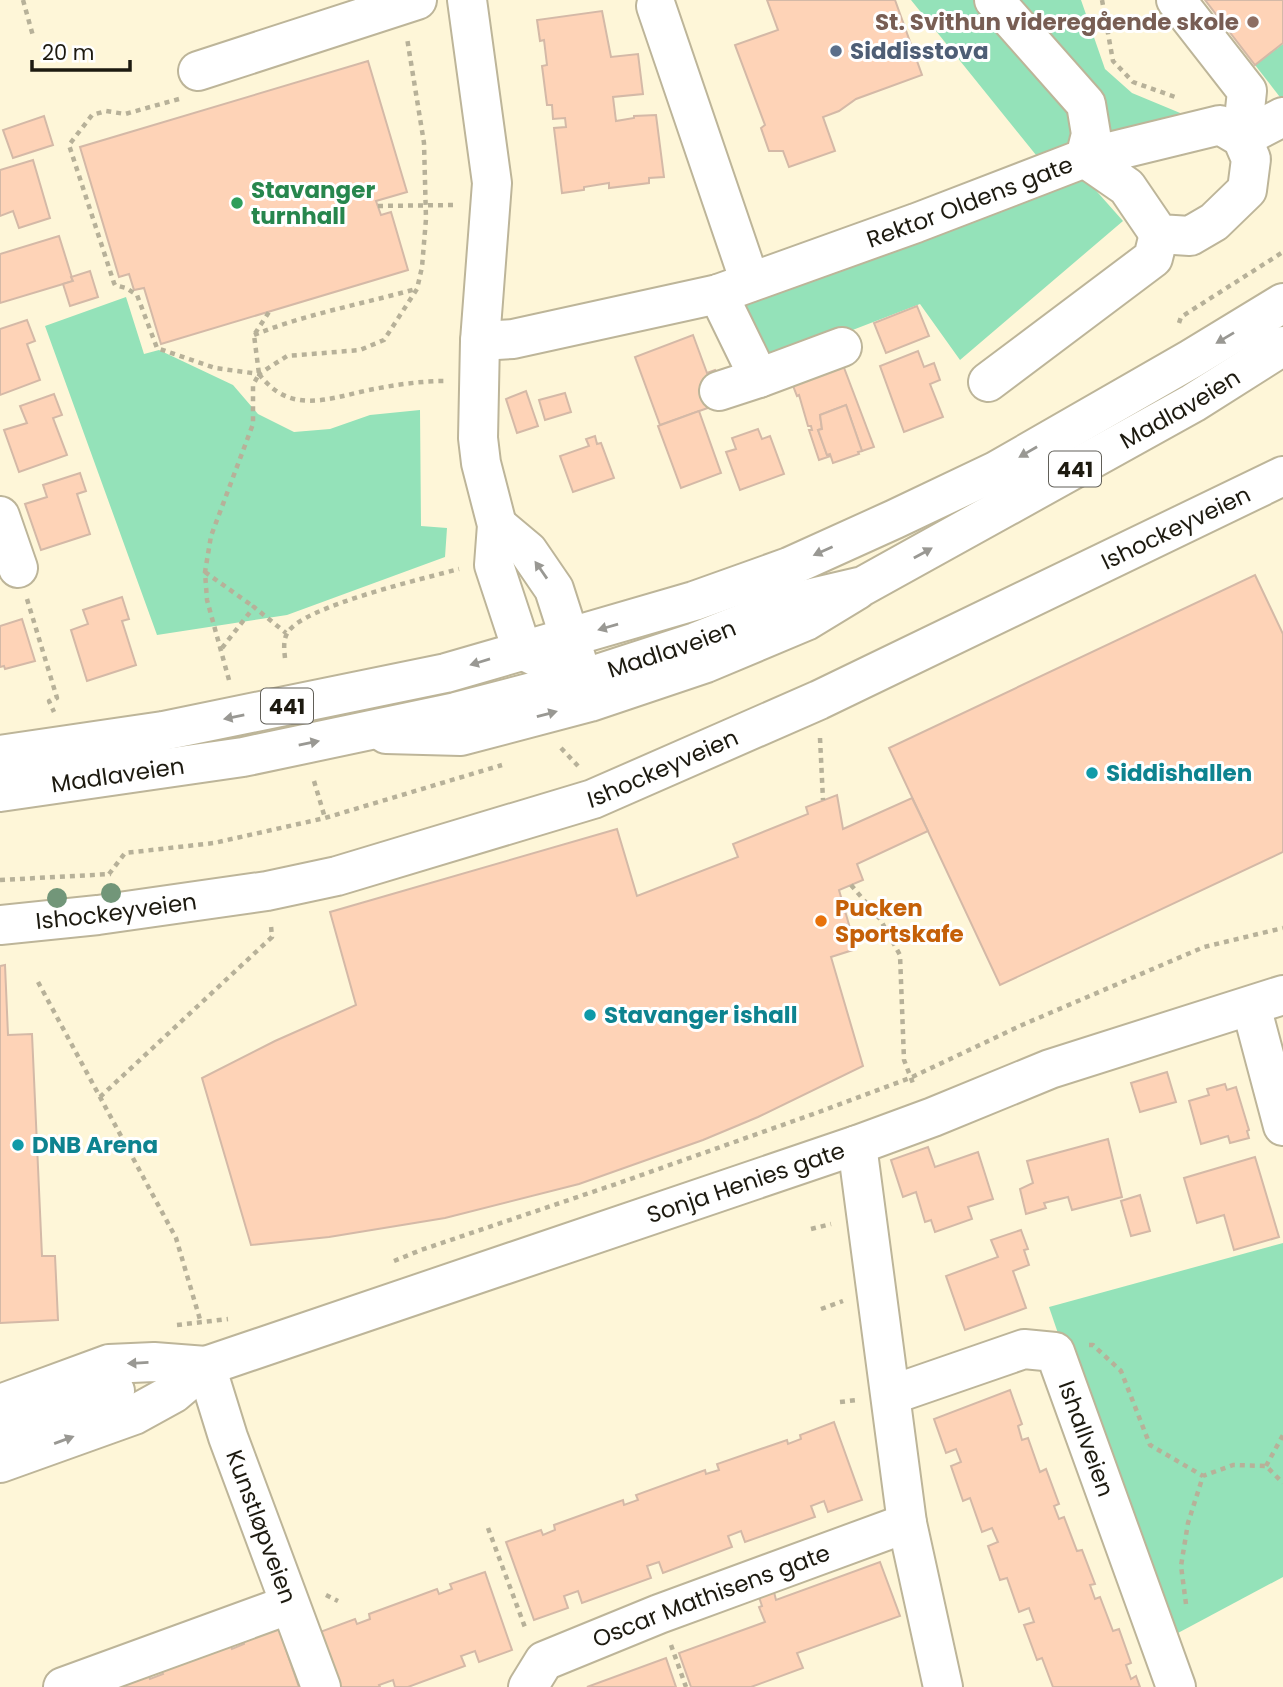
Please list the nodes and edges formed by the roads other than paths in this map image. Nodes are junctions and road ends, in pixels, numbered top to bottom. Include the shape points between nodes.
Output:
1 (467, 0) edge
2 (994, 0) edge
3 (1176, 0) edge
4 (402, 2) edge
5 (656, 6) dead end
6 (198, 71) road end
7 (1283, 117) edge
8 (1231, 131) junction
9 (1085, 158) junction
10 (1159, 234) junction
11 (734, 288) junction
12 (1283, 303) edge
13 (480, 341) junction
14 (1283, 346) edge
15 (842, 347) dead end
16 (759, 378) junction
17 (988, 382) dead end
18 (719, 391) dead end
19 (1283, 476) edge
20 (0, 516) edge
21 (497, 526) junction
22 (18, 568) road end
23 (863, 586) junction
24 (569, 638) junction
25 (522, 650) junction
26 (582, 679) junction
27 (359, 734) junction
28 (0, 755) edge
29 (0, 792) edge
30 (0, 925) edge
31 (1267, 1001) edge
32 (1283, 1126) edge
33 (857, 1145) junction
34 (206, 1366) junction
35 (116, 1391) dead end
36 (891, 1395) junction
37 (0, 1404) edge
38 (0, 1433) edge
39 (0, 1463) edge
40 (907, 1523) junction
41 (289, 1605) junction
42 (536, 1674) edge
43 (63, 1687) edge
44 (321, 1687) edge
45 (943, 1687) edge
46 (1176, 1687) edge

1 - 13 street via 492,183
2 - 9 street, Rektor Oldens gate via 1086,104 1091,134
3 - 8 street via 1247,91
4 - 6 street
5 - 11 street
7 - 8 street
8 - 9 street
8 - 10 street via 1251,159 1247,190 1214,222 1190,236
9 - 10 street via 1128,187
9 - 11 street, Rektor Oldens gate
10 - 17 street via 1153,258
11 - 13 street, Rektor Oldens gate via 513,339
11 - 16 street
12 -> 24 street, Madlaveien / 441 via 996,471 895,519 789,567
13 - 21 street via 478,438
23 -> 14 street, Madlaveien / 441 via 1193,403
15 - 16 street
16 - 18 street
19 - 30 street, Ishockeyveien via 819,700 593,799 337,876 267,891
20 - 22 street
24 -> 21 street via 554,589 528,551
21 - 25 street via 495,565
23 - 26 street, Madlaveien / 441 via 799,601 696,642
27 -> 23 street via 461,736 590,702 744,648 806,621
24 - 25 street, Madlaveien / 441
24 - 26 street
25 - 26 street
25 -> 28 street, Madlaveien / 441 via 446,673 288,706 163,731
26 - 27 street, Madlaveien / 441
29 -> 27 street, Madlaveien / 441 via 243,757
31 - 32 street
31 - 33 street, Sonja Henies gate via 1050,1069
33 - 34 street, Sonja Henies gate
33 - 36 street
34 -> 37 street, Sonja Henies gate via 109,1364
39 -> 34 street, Sonja Henies gate via 134,1415 174,1393
34 - 41 street, Kunstløpveien
35 - 38 street
36 - 40 street
36 - 46 street, Ishallveien via 1024,1349 1055,1352
40 - 42 street, Oscar Mathisens gate via 659,1614
40 - 45 street
41 - 43 street
41 - 44 street, Kunstløpveien

